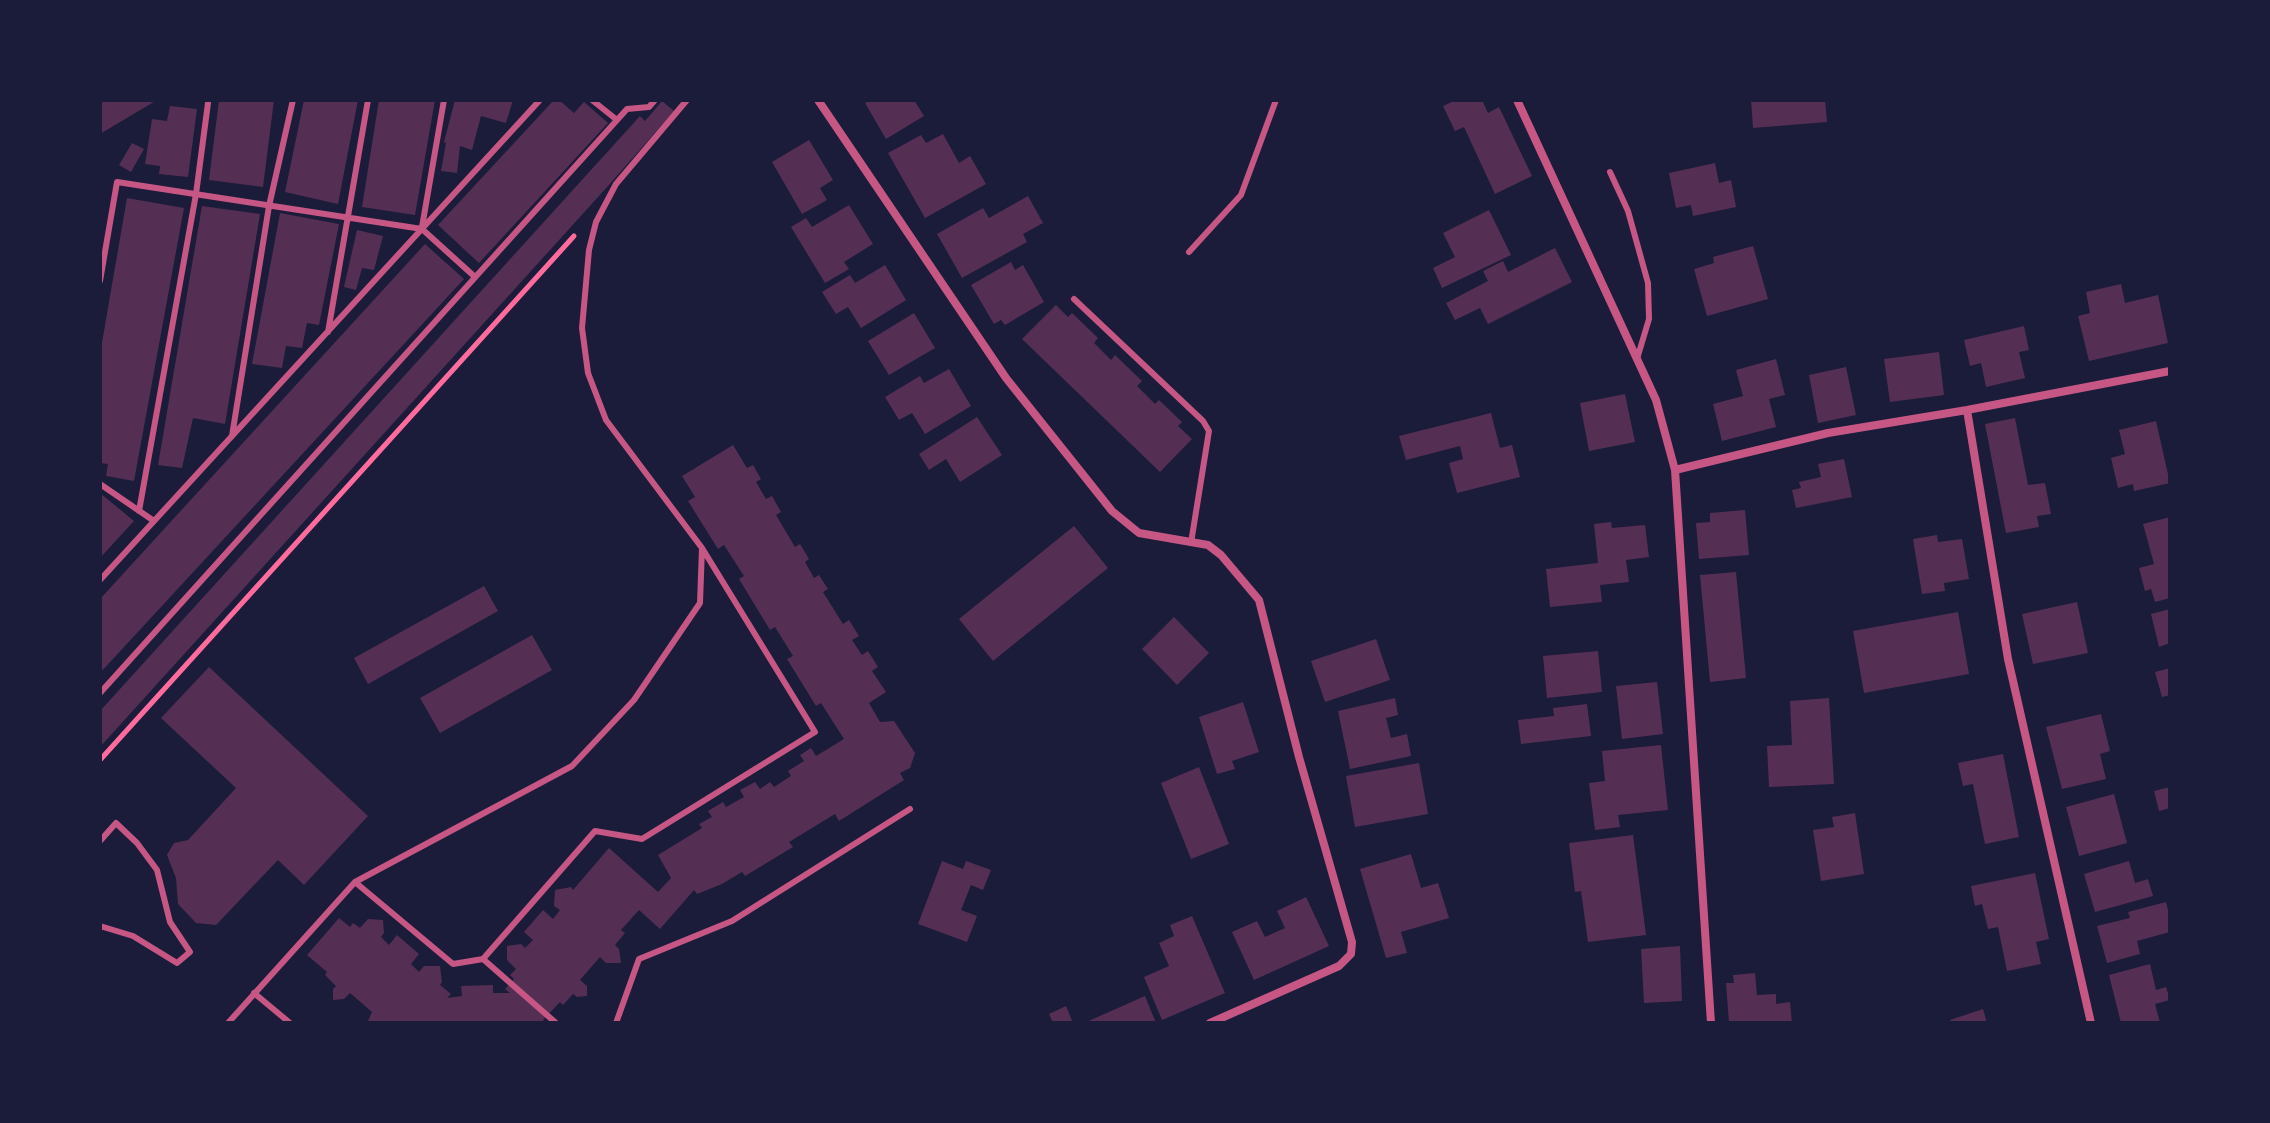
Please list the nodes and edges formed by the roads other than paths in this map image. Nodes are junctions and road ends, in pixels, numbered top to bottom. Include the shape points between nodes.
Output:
1 (293, 100) edge
2 (368, 100) edge
3 (444, 100) edge
4 (540, 100) edge
5 (592, 100) edge
6 (655, 100) edge
7 (687, 100) edge
8 (818, 100) edge
9 (1276, 100) edge
10 (1517, 100) edge
11 (208, 103) dead end
12 (617, 120) junction
13 (1610, 172) dead end
14 (196, 194) junction
15 (269, 206) junction
16 (350, 218) junction
17 (422, 229) junction
18 (1189, 252) dead end
19 (475, 277) junction
20 (100, 281) edge
21 (1074, 299) dead end
22 (328, 332) junction
23 (1637, 359) junction
24 (2170, 371) edge
25 (1967, 410) junction
26 (232, 436) junction
27 (1675, 470) junction
28 (100, 484) edge
29 (139, 511) junction
30 (154, 521) junction
31 (1191, 543) junction
32 (702, 548) junction
33 (100, 580) edge
34 (100, 693) edge
35 (910, 809) dead end
36 (100, 841) edge
37 (355, 882) junction
38 (100, 926) edge
39 (483, 959) junction
40 (254, 993) junction
41 (228, 1023) edge
42 (290, 1023) edge
43 (556, 1023) edge
44 (616, 1023) edge
45 (1210, 1023) edge
46 (1711, 1023) edge
47 (2091, 1023) edge

1 - 15 lane
2 - 16 lane
3 - 17 lane
4 - 17 lane
5 - 12 lane
6 - 12 lane via 649,107 627,109
7 - 32 lane via 616,184 596,222 582,328 588,373 606,420
8 - 31 street via 1006,378 1112,511 1139,533
9 - 18 lane via 1241,195
10 - 23 street
11 - 14 lane
12 - 19 lane
13 - 23 lane via 1628,211 1648,283 1649,319
14 - 15 lane
14 - 20 lane via 117,182
14 - 29 lane
15 - 16 lane
15 - 26 lane
16 - 17 lane
16 - 22 lane
17 - 19 lane
17 - 22 lane
19 - 34 lane
21 - 31 lane via 1209,431
22 - 26 lane
23 - 27 street via 1656,400
24 - 25 street
25 - 27 street via 1828,433
25 - 47 street via 2008,659
26 - 30 lane
27 - 46 street
28 - 29 lane
29 - 30 lane
30 - 33 lane
31 - 45 street via 1208,545 1221,555 1259,600 1352,942 1351,954 1339,966
32 - 37 lane via 700,603 634,700 572,766
32 - 39 lane via 815,732 642,839 595,831
35 - 44 lane via 732,921 639,959
36 - 38 lane via 116,823 137,843 157,870 170,922 190,952 177,963 133,936
37 - 39 lane via 453,964
37 - 40 lane
39 - 43 lane
40 - 41 lane
40 - 42 lane

